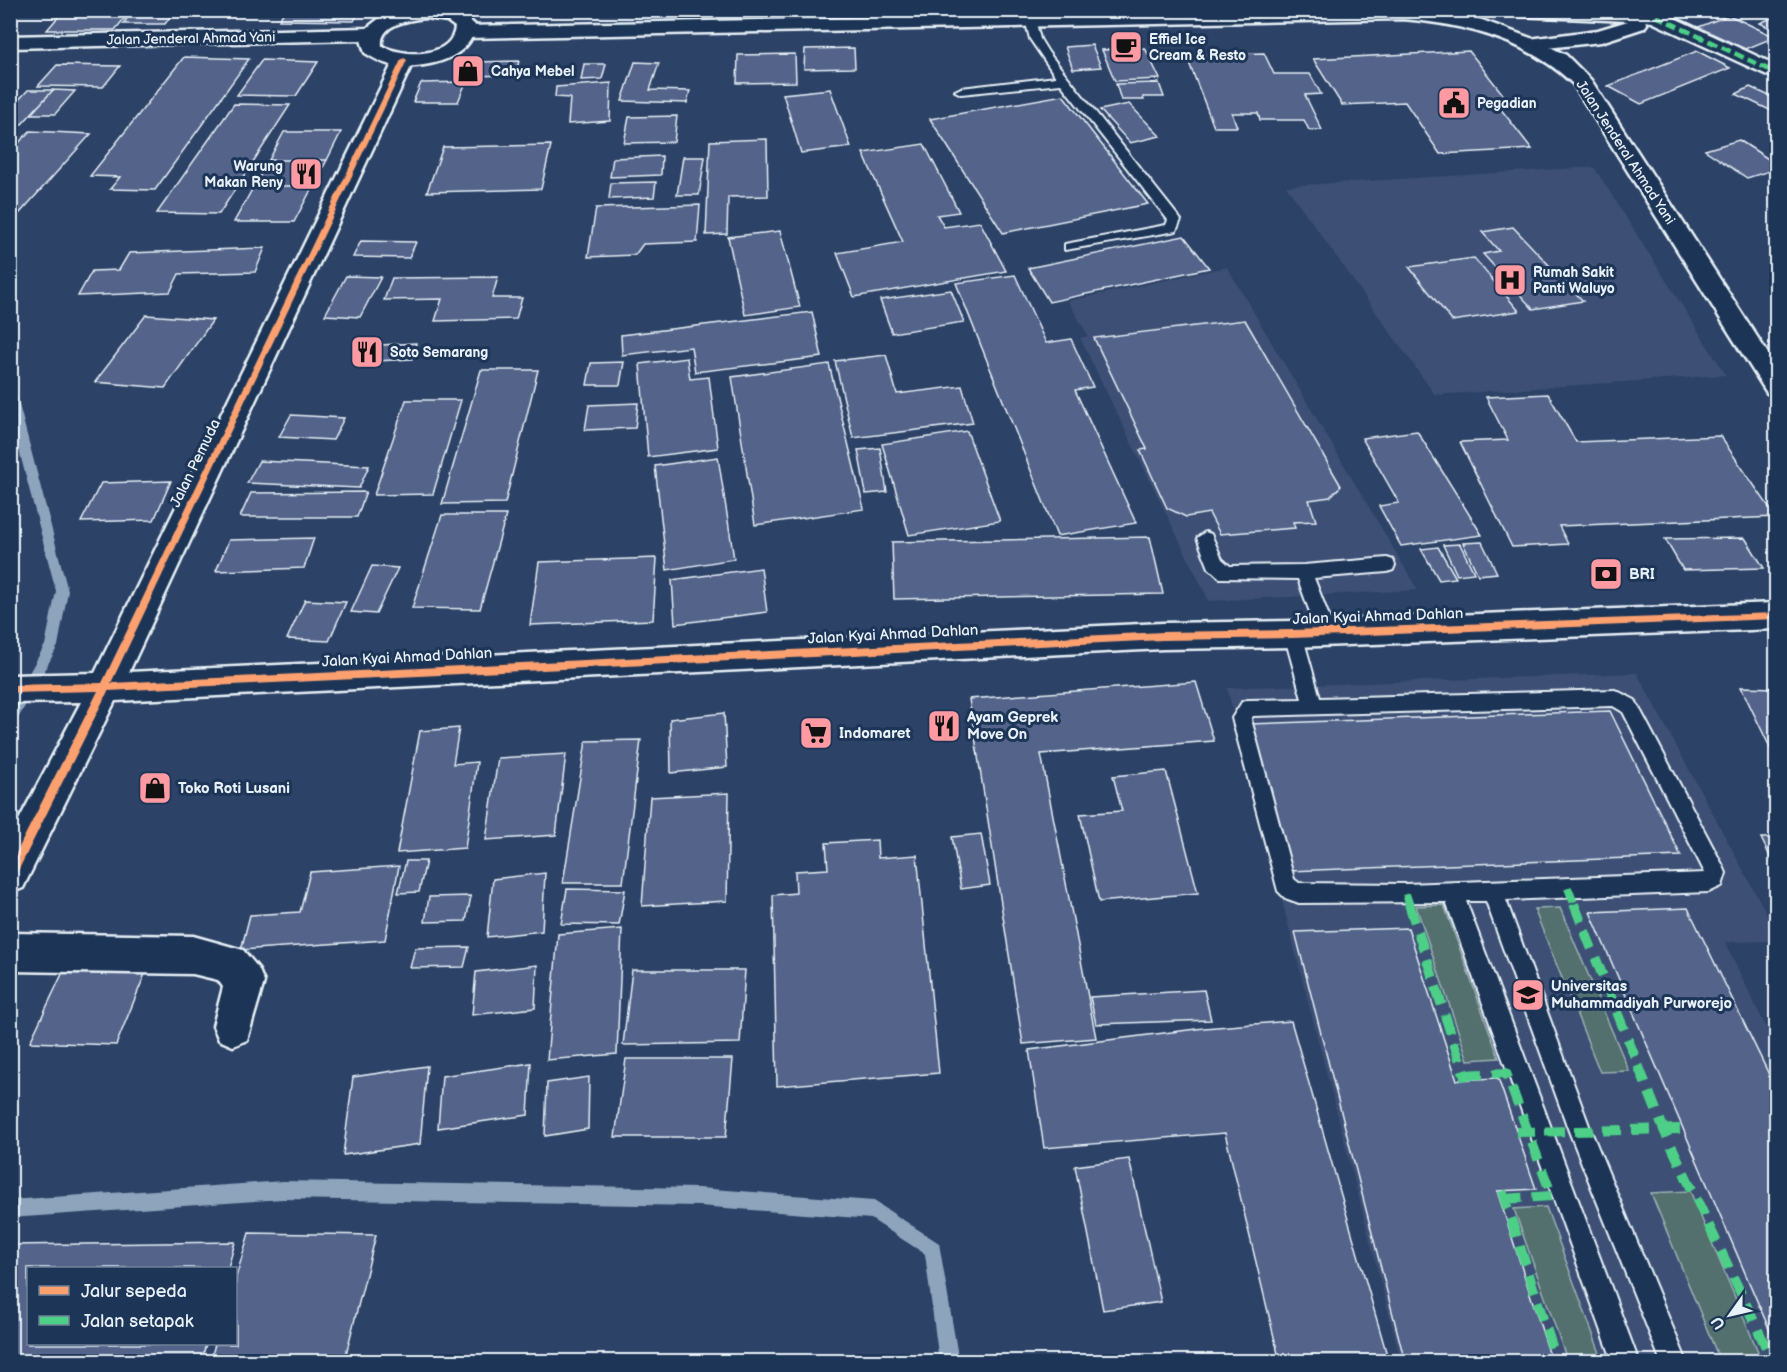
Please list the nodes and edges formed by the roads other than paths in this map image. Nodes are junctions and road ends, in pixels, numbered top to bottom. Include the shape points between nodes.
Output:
1 (1520, 10) edge
2 (425, 11) edge
3 (1665, 13) edge
4 (1031, 23) junction
5 (467, 32) junction
6 (372, 34) junction
7 (10, 42) edge
8 (1529, 44) junction
9 (404, 60) junction
10 (1776, 73) edge
11 (1064, 80) junction
12 (961, 91) dead end
13 (1070, 247) dead end
14 (1776, 386) edge
15 (1205, 538) dead end
16 (1388, 565) dead end
17 (1304, 572) junction
18 (1776, 616) edge
19 (1326, 632) junction
20 (1293, 634) junction
21 (105, 687) junction
22 (10, 689) edge
23 (1313, 706) junction
24 (10, 876) edge
25 (1492, 890) junction
26 (1452, 892) junction
27 (10, 952) edge
28 (233, 1026) dead end
29 (1626, 1362) edge
30 (1674, 1362) edge

1 - 3 street
2 - 5 street via 460,19
2 - 6 street via 393,19
3 - 8 street via 1601,36
3 - 10 street
4 - 5 street, Jalan Jenderal Ahmad Yani
4 - 8 street, Jalan Jenderal Ahmad Yani via 1403,13 1475,24
4 - 11 lane via 1043,53
5 - 9 street via 447,52
6 - 7 street, Jalan Jenderal Ahmad Yani
6 - 9 street via 369,42 378,55
8 - 14 street, Jalan Jenderal Ahmad Yani via 1559,59 1581,80
9 - 21 street, Jalan Pemuda
11 - 12 lane
11 - 13 lane via 1176,224
15 - 17 lane via 1215,563 1226,573
16 - 17 lane
17 - 19 lane
18 - 19 street, Jalan Kyai Ahmad Dahlan
19 - 20 street, Jalan Kyai Ahmad Dahlan
20 - 21 street, Jalan Kyai Ahmad Dahlan via 1139,637
20 - 23 lane
21 - 22 street, Jalan Kyai Ahmad Dahlan
21 - 24 street, Jalan Pemuda
23 - 25 lane via 1615,698 1629,706 1716,873 1715,879
23 - 26 lane via 1248,708 1241,718 1285,884 1299,893
25 - 26 lane
25 - 30 lane via 1576,1120
26 - 29 lane
27 - 28 street via 193,955 230,964 244,982

